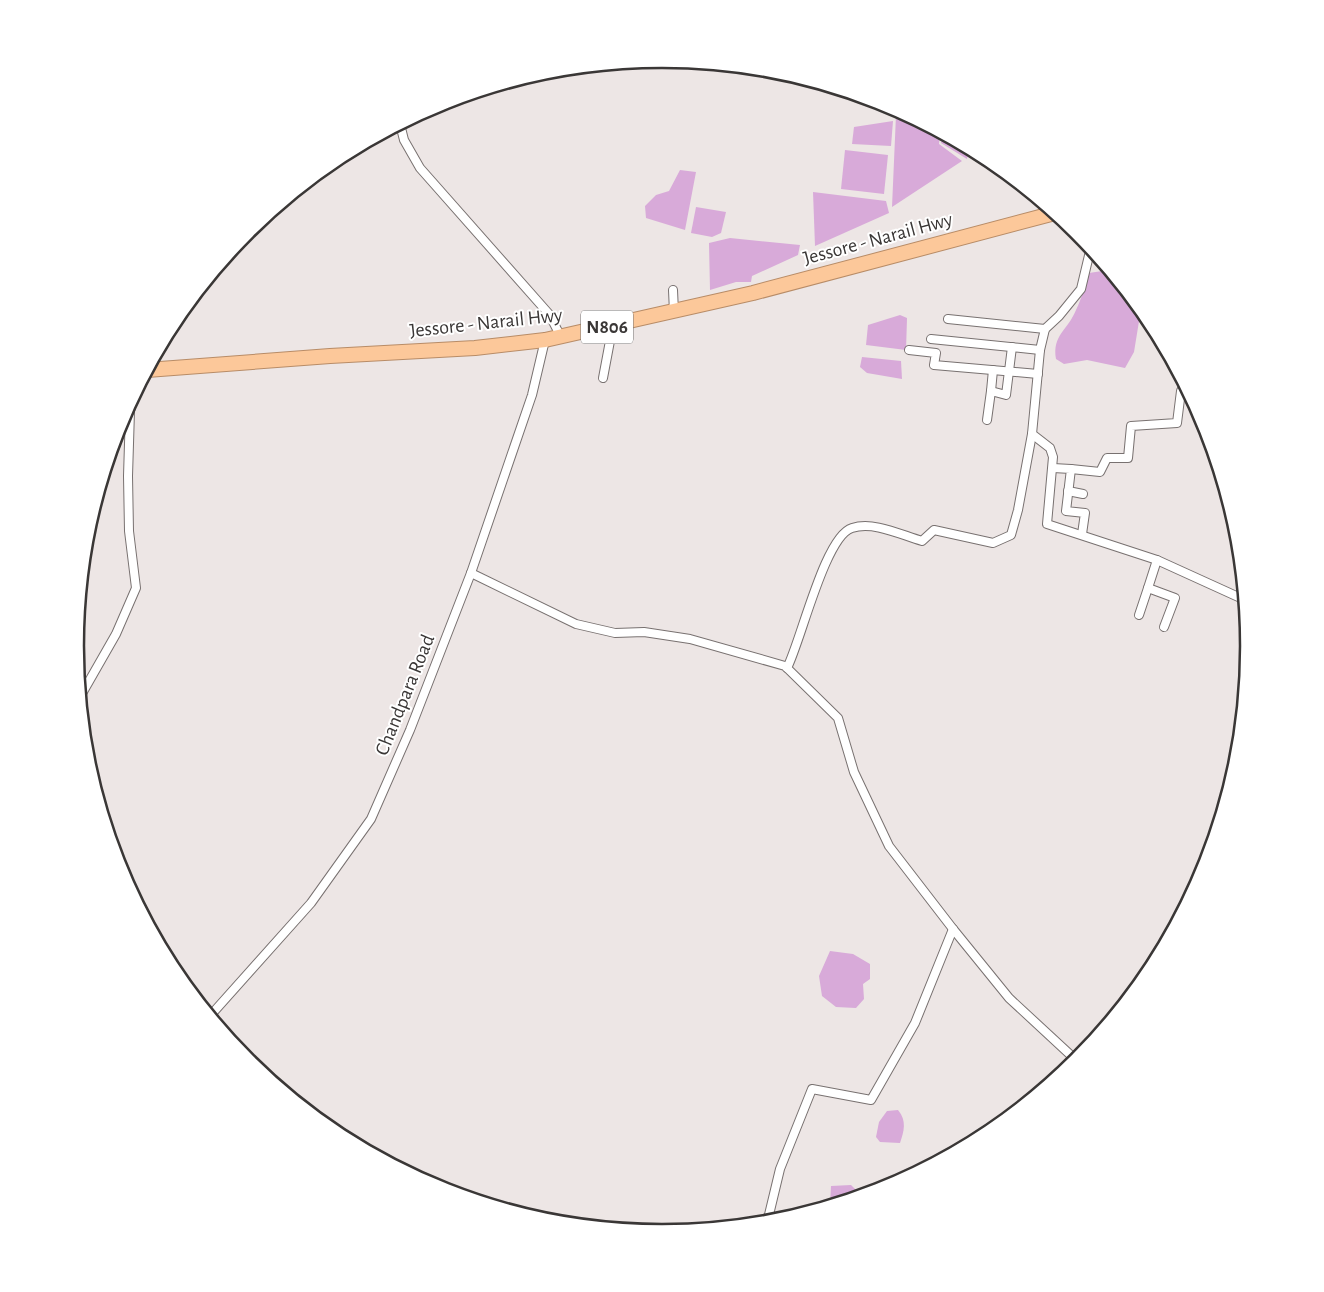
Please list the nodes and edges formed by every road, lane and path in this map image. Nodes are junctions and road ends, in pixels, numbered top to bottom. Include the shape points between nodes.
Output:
1 (401, 130) edge
2 (1047, 215) edge
3 (1089, 256) edge
4 (673, 290) dead end
5 (674, 312) junction
6 (948, 318) dead end
7 (613, 325) junction
8 (1044, 329) junction
9 (561, 337) junction
10 (931, 339) dead end
11 (545, 340) junction
12 (1012, 348) junction
13 (910, 350) dead end
14 (1040, 350) junction
15 (154, 369) edge
16 (993, 370) junction
17 (1009, 371) junction
18 (1038, 374) junction
19 (604, 378) dead end
20 (991, 390) junction
21 (1181, 391) edge
22 (987, 420) dead end
23 (130, 421) edge
24 (1032, 434) junction
25 (1053, 468) dead end
26 (1071, 469) junction
27 (1068, 491) junction
28 (1083, 494) dead end
29 (1082, 534) dead end
30 (1157, 560) junction
31 (471, 573) junction
32 (1148, 588) junction
33 (1238, 597) edge
34 (1139, 616) dead end
35 (1164, 627) dead end
36 (787, 668) junction
37 (85, 688) edge
38 (953, 930) junction
39 (214, 1011) edge
40 (1071, 1055) edge
41 (769, 1214) edge

1 - 9 street via 420,168 503,265 550,314
2 - 5 highway, Jessore - Narail Hwy / N806
3 - 8 street via 1081,289
4 - 5 street
5 - 7 highway, Jessore - Narail Hwy / N806
6 - 8 street
7 - 9 highway, Jessore - Narail Hwy / N806
7 - 19 street
8 - 14 street
9 - 11 highway, Jessore - Narail Hwy / N806
10 - 12 street
11 - 15 highway, Jessore - Narail Hwy / N806 via 475,348
11 - 31 street, Chandpara Road via 532,395
12 - 14 street
12 - 17 street
13 - 16 street via 936,352 934,365
14 - 18 street
16 - 17 street
16 - 20 street
17 - 18 street
17 - 20 street via 1006,395
18 - 24 street
20 - 22 street
21 - 26 street via 1177,423 1131,426 1128,458 1107,458 1100,472
23 - 37 street via 129,531 136,588 116,634
24 - 30 street via 1050,448 1053,457 1047,524
24 - 36 street via 1011,535 993,543 934,530 922,541 872,526 851,528 839,537 825,565
25 - 26 street
26 - 27 street
27 - 28 street
27 - 29 street via 1066,511 1085,513
30 - 32 street
30 - 33 street
31 - 36 street via 576,624 615,632 644,632 690,639
31 - 39 street, Chandpara Road via 410,730 371,819 311,903
32 - 34 street
32 - 35 street via 1176,598
36 - 38 street via 838,718 854,772 890,846
38 - 40 street via 1009,998
38 - 41 street via 915,1023 871,1100 812,1089 780,1169

